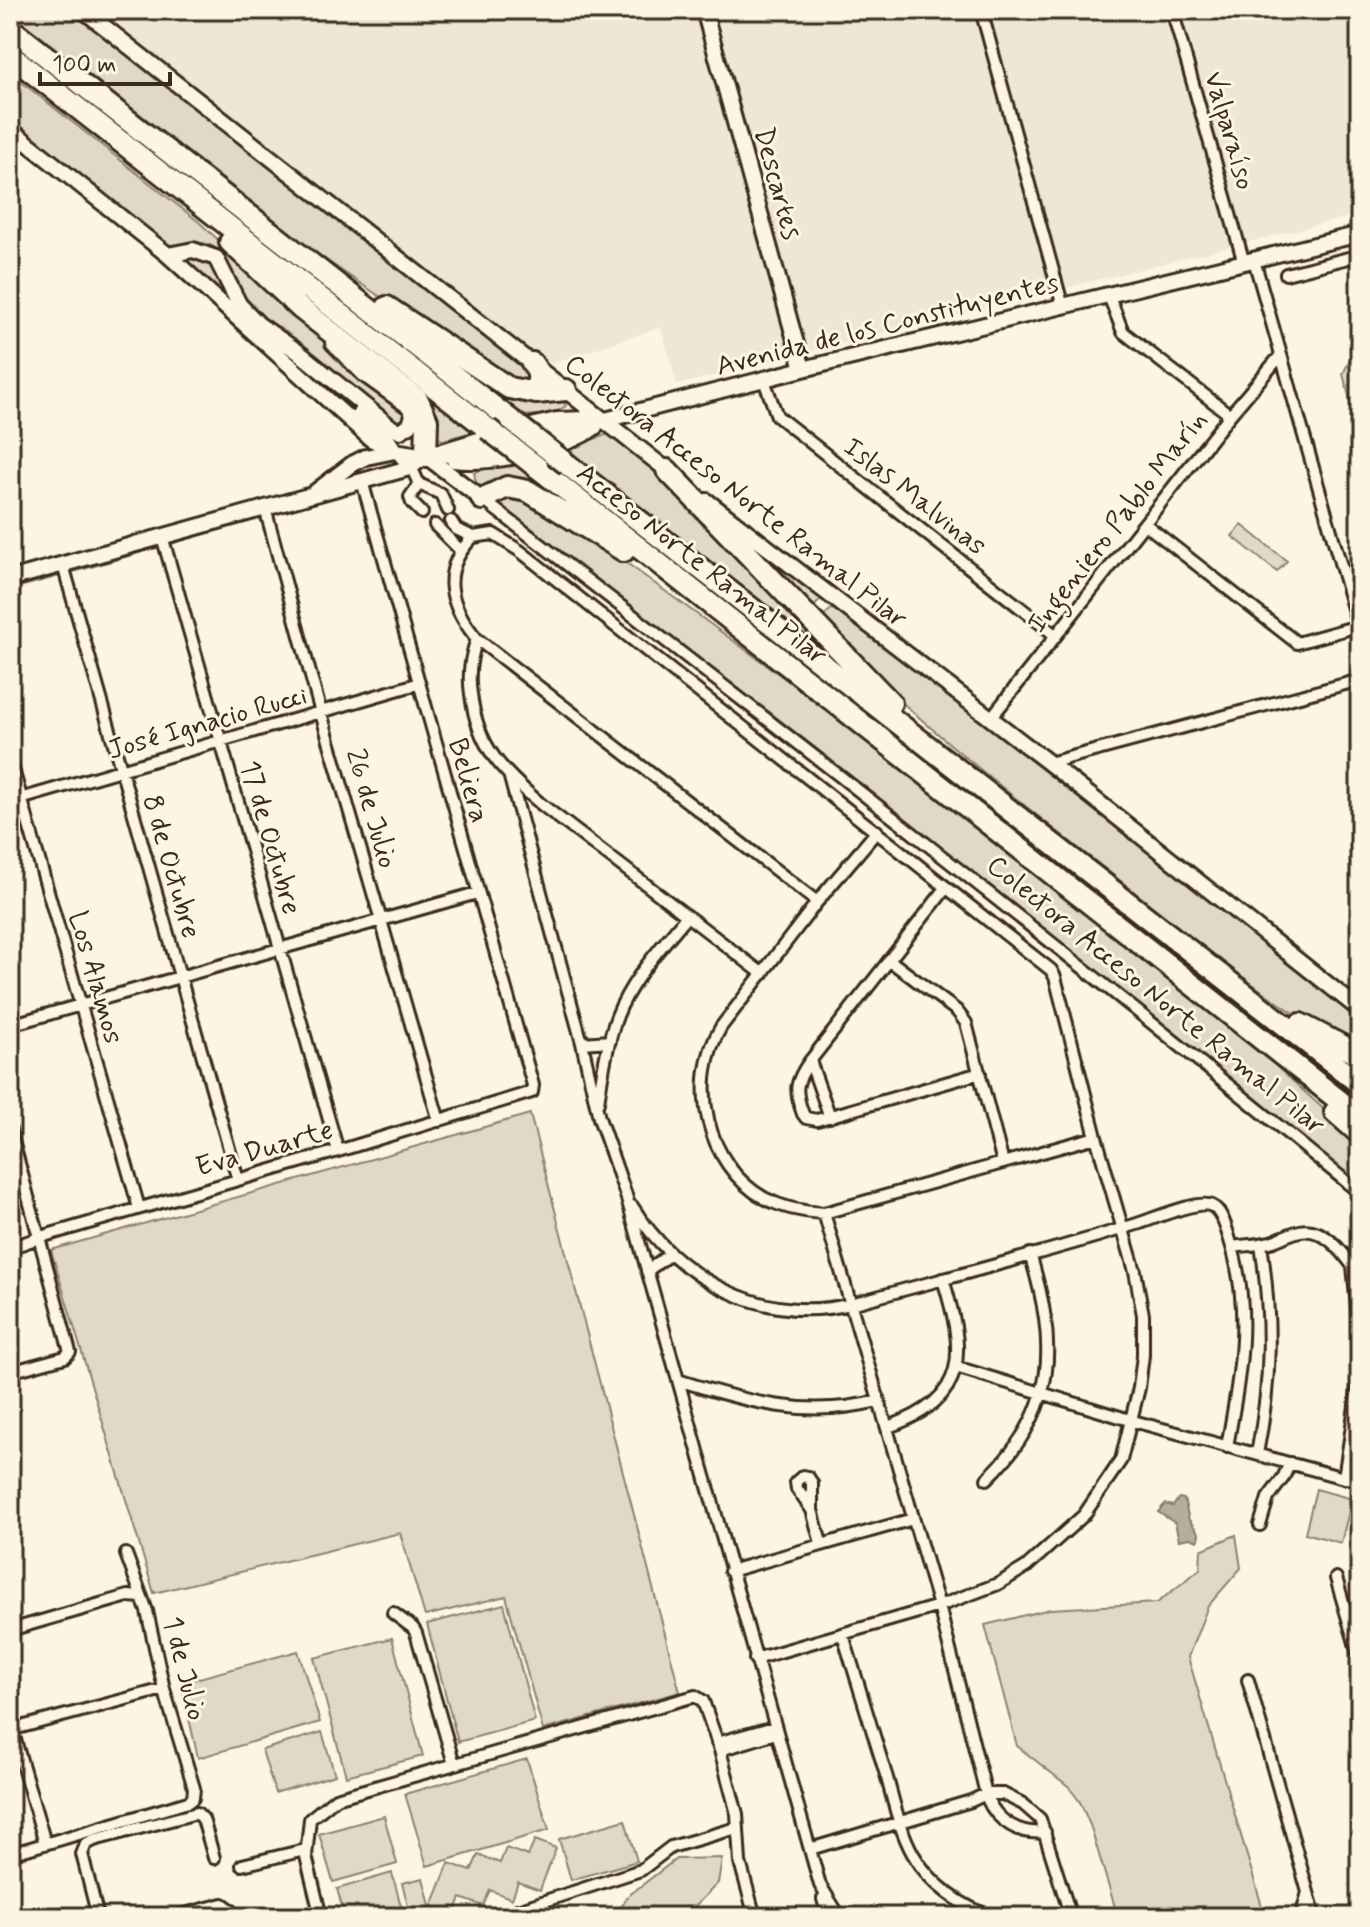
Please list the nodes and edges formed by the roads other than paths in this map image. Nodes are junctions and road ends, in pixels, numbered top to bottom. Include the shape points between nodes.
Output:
1 (83, 10) edge
2 (704, 10) edge
3 (981, 10) edge
4 (1172, 10) edge
5 (10, 28) edge
6 (10, 55) edge
7 (10, 129) edge
8 (149, 164) junction
9 (270, 232) junction
10 (1360, 234) edge
11 (168, 255) junction
12 (1360, 255) edge
13 (1249, 262) junction
14 (1286, 274) dead end
15 (1109, 296) junction
16 (1063, 307) junction
17 (300, 308) junction
18 (258, 324) junction
19 (1281, 355) junction
20 (532, 363) junction
21 (803, 369) junction
22 (764, 380) junction
23 (566, 390) junction
24 (531, 392) junction
25 (1230, 415) junction
26 (604, 421) junction
27 (395, 451) junction
28 (366, 457) junction
29 (418, 462) junction
30 (667, 470) junction
31 (362, 481) junction
32 (419, 484) junction
33 (314, 493) junction
34 (482, 499) junction
35 (266, 513) junction
36 (422, 513) dead end
37 (1145, 524) junction
38 (435, 525) dead end
39 (473, 537) junction
40 (164, 542) junction
41 (461, 551) junction
42 (65, 570) junction
43 (10, 579) edge
44 (823, 610) junction
45 (737, 626) junction
46 (1359, 630) edge
47 (1055, 635) junction
48 (477, 639) junction
49 (1360, 680) edge
50 (417, 684) junction
51 (321, 713) junction
52 (991, 718) junction
53 (220, 742) junction
54 (10, 759) edge
55 (1049, 763) junction
56 (121, 770) junction
57 (510, 778) junction
58 (15, 800) edge
59 (542, 805) junction
60 (522, 823) junction
61 (877, 831) junction
62 (1108, 887) junction
63 (946, 888) junction
64 (477, 893) junction
65 (817, 902) junction
66 (686, 917) junction
67 (380, 921) junction
68 (279, 948) junction
69 (889, 960) junction
70 (763, 974) junction
71 (180, 976) junction
72 (1197, 990) junction
73 (1240, 990) junction
74 (80, 1005) junction
75 (1360, 1010) edge
76 (10, 1025) edge
77 (610, 1041) junction
78 (582, 1043) junction
79 (1360, 1055) edge
80 (810, 1061) junction
81 (980, 1073) junction
82 (1360, 1084) edge
83 (532, 1092) joint
84 (597, 1109) junction
85 (830, 1117) junction
86 (1360, 1117) edge
87 (439, 1121) junction
88 (1360, 1134) edge
89 (11, 1136) edge
90 (1096, 1137) junction
91 (338, 1151) junction
92 (1003, 1163) junction
93 (238, 1180) junction
94 (1360, 1193) edge
95 (626, 1195) junction
96 (139, 1208) junction
97 (824, 1213) junction
98 (1123, 1229) junction
99 (39, 1238) junction
100 (1261, 1244) junction
101 (1232, 1247) junction
102 (10, 1248) edge
103 (670, 1254) junction
104 (1030, 1254) junction
105 (1353, 1266) junction
106 (647, 1271) junction
107 (1360, 1277) edge
108 (943, 1279) junction
109 (851, 1304) junction
110 (956, 1367) junction
111 (10, 1372) edge
112 (678, 1380) junction
113 (1042, 1393) junction
114 (878, 1401) junction
115 (1133, 1421) junction
116 (888, 1427) junction
117 (1227, 1447) junction
118 (1257, 1454) junction
119 (1290, 1463) junction
120 (1344, 1478) junction
121 (987, 1479) dead end
122 (1360, 1479) edge
123 (812, 1510) dead end
124 (913, 1519) junction
125 (1260, 1525) dead end
126 (821, 1543) junction
127 (126, 1554) dead end
128 (730, 1571) junction
129 (1336, 1578) dead end
130 (141, 1597) junction
131 (939, 1606) junction
132 (393, 1613) dead end
133 (10, 1630) edge
134 (843, 1635) junction
135 (755, 1659) junction
136 (1360, 1660) edge
137 (1248, 1680) dead end
138 (164, 1689) junction
139 (11, 1728) edge
140 (775, 1730) junction
141 (719, 1747) junction
142 (454, 1764) junction
143 (986, 1794) junction
144 (900, 1823) junction
145 (737, 1828) junction
146 (1045, 1832) junction
147 (45, 1843) junction
148 (810, 1849) junction
149 (305, 1850) junction
150 (10, 1854) edge
151 (214, 1858) dead end
152 (242, 1865) dead end
153 (820, 1885) junction
154 (1308, 1890) junction
155 (232, 1913) edge
156 (98, 1917) edge
157 (173, 1917) edge
158 (321, 1917) edge
159 (510, 1917) edge
160 (755, 1917) edge
161 (828, 1917) edge
162 (840, 1917) edge
163 (995, 1917) edge
164 (1071, 1917) edge
165 (1301, 1917) edge
166 (1315, 1917) edge

1 - 20 street, Colectora Acceso Norte Ramal Pilar
2 - 21 street, Descartes
3 - 16 street
4 - 13 street, Valparaíso
5 - 9 highway, Acceso Norte Ramal Pilar
6 - 8 highway, Acceso Norte Ramal Pilar
7 - 11 street
8 - 17 highway
8 - 45 highway, Acceso Norte Ramal Pilar, bridge
9 - 24 highway via 509,388
9 - 62 highway, Acceso Norte Ramal Pilar, bridge
10 - 13 street, Avenida de los Constituyentes
11 - 18 street via 193,250 216,258 236,299
11 - 27 street via 371,439
12 - 14 street
13 - 15 street, Avenida de los Constituyentes
13 - 19 street, Valparaíso
15 - 16 street, Avenida de los Constituyentes
15 - 25 street via 1123,332
16 - 21 street, Avenida de los Constituyentes
17 - 18 street via 357,368 410,407 410,425 400,431 392,428
17 - 29 highway via 418,400 427,420
18 - 27 street via 384,434
19 - 25 street, Ingeniero Pablo Marín
19 - 46 street, Valparaíso
20 - 23 street, Colectora Acceso Norte Ramal Pilar
20 - 24 highway via 539,375
21 - 22 street, Avenida de los Constituyentes
22 - 26 street, Avenida de los Constituyentes
22 - 47 street, Islas Malvinas via 777,416
23 - 24 highway
23 - 26 street, Colectora Acceso Norte Ramal Pilar
25 - 37 street, Ingeniero Pablo Marín
26 - 29 street, Avenida de los Constituyentes
26 - 30 street, Colectora Acceso Norte Ramal Pilar
27 - 28 street, Avenida de los Constituyentes
27 - 29 street, Avenida de los Constituyentes
27 - 29 street
28 - 31 street via 359,471
28 - 33 street, Avenida de los Constituyentes
29 - 31 street, Avenida de los Constituyentes
29 - 32 street
29 - 34 street, Colectora Acceso Norte Ramal Pilar
30 - 44 highway
30 - 44 street, Colectora Acceso Norte Ramal Pilar
31 - 33 street, Avenida de los Constituyentes
31 - 50 street, Beliera
32 - 36 street via 410,497
32 - 39 street via 441,494 456,529
33 - 35 street, Avenida de los Constituyentes
34 - 45 highway via 507,487 528,491
34 - 94 street, Colectora Acceso Norte Ramal Pilar via 869,797
35 - 40 street, Avenida de los Constituyentes
35 - 51 street, 26 de Julio
37 - 46 street via 1297,643
37 - 47 street, Ingeniero Pablo Marín
38 - 41 street
39 - 41 street
39 - 61 street via 493,534 520,551
40 - 42 street, Avenida de los Constituyentes
40 - 53 street, 17 de Octubre
41 - 48 street via 452,590 458,611
42 - 43 street, Avenida de los Constituyentes
42 - 56 street, 8 de Octubre
44 - 52 street, Colectora Acceso Norte Ramal Pilar
44 - 62 highway via 908,718
45 - 72 highway, Acceso Norte Ramal Pilar
47 - 52 street, Ingeniero Pablo Marín
48 - 57 street via 469,667 473,712 484,743
48 - 65 street
49 - 55 street
50 - 51 street, José Ignacio Rucci
50 - 64 street, Beliera
51 - 53 street, José Ignacio Rucci
51 - 67 street, 26 de Julio
52 - 55 street, Colectora Acceso Norte Ramal Pilar
53 - 56 street, José Ignacio Rucci
53 - 68 street, 17 de Octubre
54 - 58 street, Los Alamos
55 - 75 street, Colectora Acceso Norte Ramal Pilar
56 - 58 street, José Ignacio Rucci
56 - 71 street, 8 de Octubre
57 - 59 street
57 - 60 street
58 - 74 street, Los Alamos
59 - 60 street
59 - 66 street
60 - 78 street
61 - 63 street
61 - 65 street
62 - 73 highway, Acceso Norte Ramal Pilar
63 - 69 street
63 - 90 street via 1051,970
64 - 67 street
64 - 83 street, Beliera
65 - 70 street
66 - 70 street
66 - 77 street via 630,990
67 - 68 street
67 - 87 street, 26 de Julio
68 - 71 street
68 - 91 street, 17 de Octubre
69 - 80 street
69 - 81 street via 962,1016
70 - 97 street via 711,1045 704,1073 705,1108 724,1156 748,1186 786,1207
71 - 74 street
71 - 93 street, 8 de Octubre
72 - 86 highway, Acceso Norte Ramal Pilar
72 - 88 highway
73 - 79 highway
73 - 82 highway, Acceso Norte Ramal Pilar
74 - 76 street
74 - 96 street, Los Alamos
77 - 78 street
77 - 84 street
78 - 84 street
80 - 85 street
80 - 85 street via 797,1080 801,1109 810,1120
81 - 85 street
81 - 92 street
83 - 87 street, Eva Duarte
84 - 95 street
87 - 91 street, Eva Duarte
89 - 99 street
90 - 92 street
90 - 98 street
91 - 93 street, Eva Duarte
92 - 97 street
93 - 96 street, Eva Duarte
95 - 103 street
95 - 106 street
96 - 99 street, Eva Duarte
97 - 109 street
98 - 101 street via 1205,1204 1217,1209
98 - 104 street
98 - 115 street via 1144,1334
99 - 102 street, Eva Duarte
99 - 111 street via 70,1352
100 - 101 street
100 - 105 street via 1299,1231 1316,1232
100 - 118 street via 1271,1338
101 - 117 street via 1245,1330
103 - 106 street
103 - 109 street via 720,1289 756,1303 809,1311
104 - 108 street
104 - 113 street via 1047,1325
105 - 107 street
105 - 120 street via 1359,1380
106 - 112 street
108 - 109 street
108 - 110 street via 956,1328
109 - 114 street
110 - 113 street
110 - 116 street via 937,1400
112 - 114 street via 778,1407 832,1410
112 - 128 street
113 - 115 street
113 - 121 street via 1031,1424
114 - 116 street
115 - 117 street
115 - 131 street via 1121,1460 1074,1524 1012,1576
116 - 124 street
117 - 118 street
118 - 119 street
119 - 120 street
119 - 125 street via 1268,1498
120 - 122 street
123 - 126 street
124 - 126 street
124 - 131 street
126 - 128 street
127 - 130 street, 1 de Julio
128 - 135 street
129 - 136 street
130 - 133 street via 128,1596
130 - 138 street, 1 de Julio
131 - 134 street
131 - 143 street
132 - 142 street via 416,1633
134 - 135 street
134 - 144 street
135 - 140 street
137 - 154 street
138 - 139 street
138 - 147 street, 1 de Julio via 194,1795 188,1802
139 - 147 street
140 - 141 street
140 - 148 street
141 - 142 street via 703,1701 695,1696
141 - 145 street
142 - 149 street via 336,1798 310,1819
143 - 144 street
143 - 146 street via 1003,1794 1023,1804 1040,1819
143 - 146 street via 990,1806 1012,1827
144 - 148 street
144 - 163 street via 914,1856 936,1882 969,1907
145 - 159 street via 671,1847 641,1870 517,1910
145 - 160 street
146 - 164 street
147 - 150 street
148 - 153 street
149 - 152 street
149 - 158 street
151 - 156 street via 203,1819 192,1812 86,1844 82,1854
153 - 161 street
153 - 162 street
154 - 165 street
154 - 166 street
155 - 157 street via 218,1904

